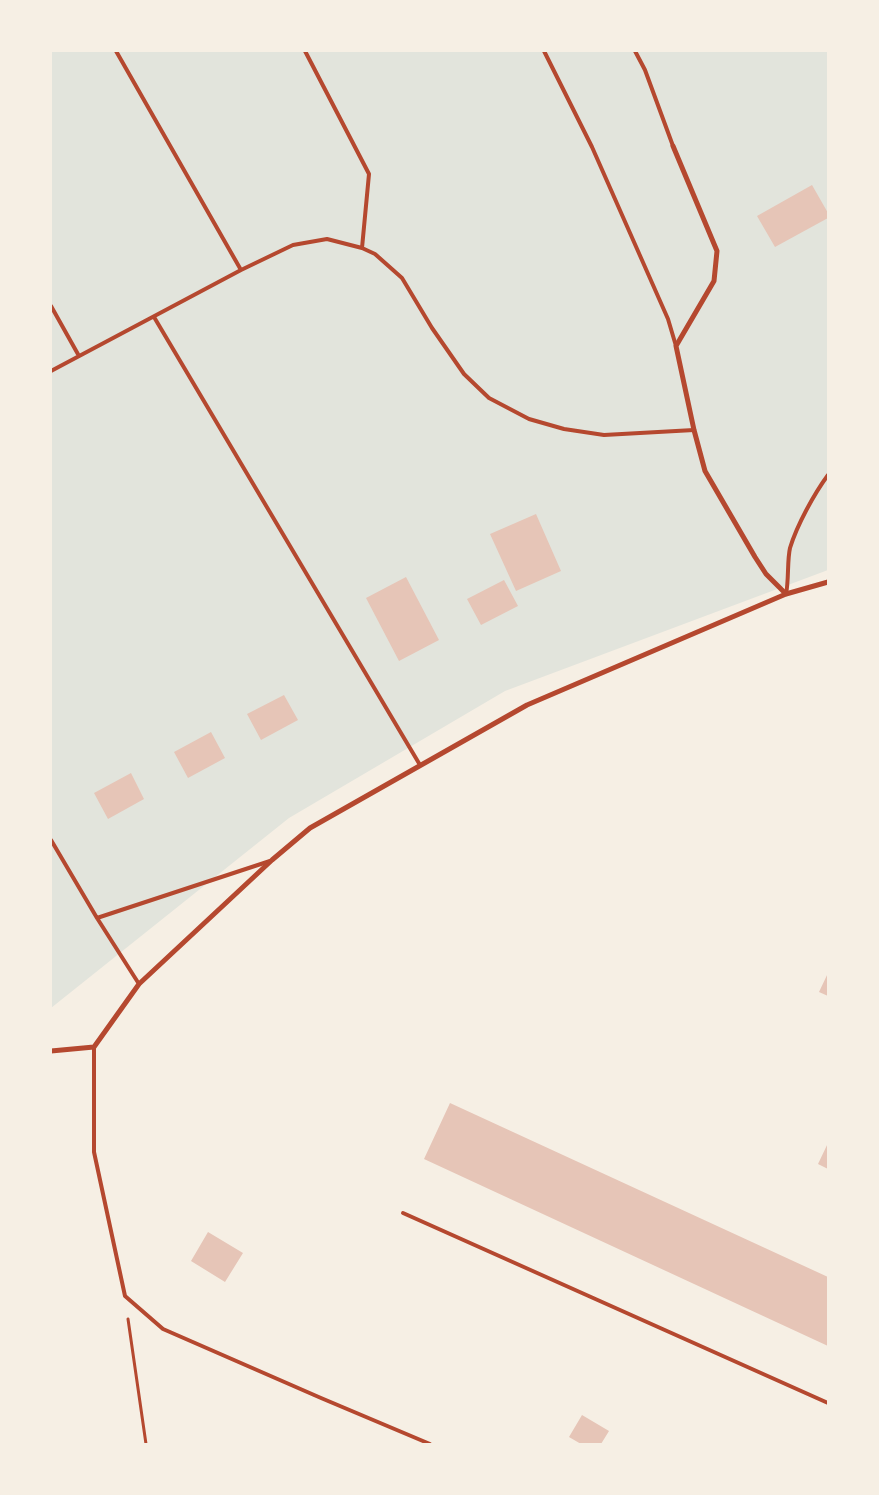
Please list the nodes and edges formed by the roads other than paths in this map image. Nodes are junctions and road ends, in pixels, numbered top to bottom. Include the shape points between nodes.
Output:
1 (116, 51) edge
2 (305, 51) edge
3 (544, 51) edge
4 (635, 51) edge
5 (673, 146) joint
6 (362, 248) junction
7 (241, 270) junction
8 (51, 306) edge
9 (154, 317) junction
10 (676, 346) junction
11 (78, 356) junction
12 (51, 371) edge
13 (694, 430) junction
14 (828, 475) edge
15 (828, 582) edge
16 (786, 594) junction
17 (420, 765) junction
18 (51, 840) edge
19 (272, 860) junction
20 (96, 918) junction
21 (139, 984) junction
22 (94, 1047) junction
23 (51, 1051) edge
24 (403, 1213) dead end
25 (828, 1403) edge
26 (430, 1444) edge

1 - 7 lane
2 - 6 lane via 369,174
3 - 10 lane via 592,147 668,319
4 - 5 lane
5 - 10 street via 717,251 714,281
6 - 7 lane via 327,239 293,245
6 - 13 lane via 375,254 402,278 464,374 489,398 530,419 564,429 604,435
7 - 9 lane
8 - 11 lane
9 - 11 lane
9 - 17 lane
10 - 13 street
11 - 12 lane
13 - 16 street via 705,471 766,574
14 - 16 lane via 815,493 790,549
15 - 16 street
16 - 17 street via 527,705
17 - 19 street via 310,828
18 - 20 lane
19 - 20 lane
19 - 21 street
20 - 21 lane
21 - 22 street
22 - 23 street
22 - 26 lane via 94,1152 125,1296 163,1329
24 - 25 lane

